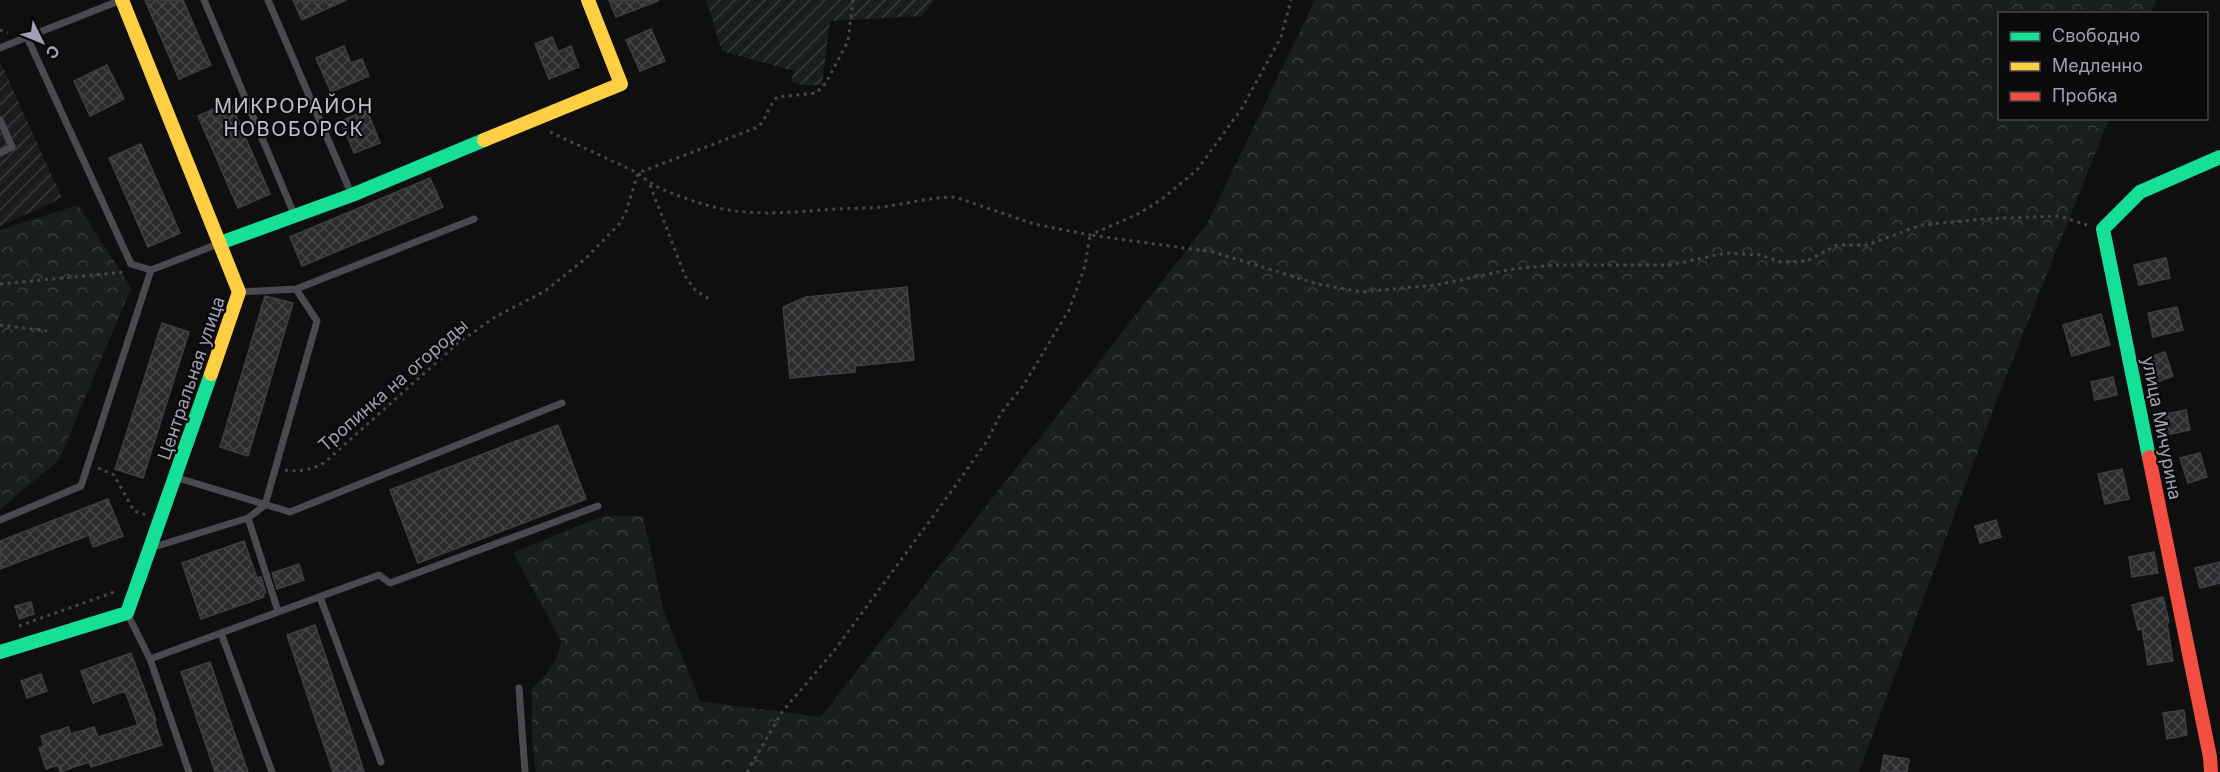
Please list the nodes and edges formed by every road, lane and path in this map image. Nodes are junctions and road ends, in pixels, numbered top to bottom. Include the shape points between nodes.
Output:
1 (122, 0) edge
2 (204, 0) edge
3 (268, 0) edge
4 (588, 0) edge
5 (853, 0) edge
6 (1291, 0) edge
7 (27, 38) junction
8 (0, 48) edge
9 (0, 120) edge
10 (529, 123) junction
11 (0, 153) edge
12 (2220, 157) edge
13 (638, 172) junction
14 (649, 183) junction
15 (352, 195) junction
16 (295, 216) junction
17 (474, 219) dead end
18 (2103, 229) junction
19 (1090, 235) junction
20 (220, 243) junction
21 (151, 270) junction
22 (0, 284) edge
23 (296, 289) junction
24 (239, 292) junction
25 (709, 299) dead end
26 (0, 325) edge
27 (47, 332) dead end
28 (562, 403) dead end
29 (89, 463) junction
30 (275, 469) junction
31 (176, 477) junction
32 (265, 505) junction
33 (598, 506) dead end
34 (150, 516) dead end
35 (248, 518) junction
36 (0, 520) edge
37 (151, 548) junction
38 (121, 590) dead end
39 (320, 597) junction
40 (278, 611) junction
41 (127, 613) junction
42 (11, 629) dead end
43 (222, 633) junction
44 (0, 652) edge
45 (150, 659) junction
46 (519, 688) dead end
47 (381, 762) dead end
48 (189, 772) edge
49 (272, 772) edge
50 (525, 772) edge
51 (747, 772) edge
52 (2211, 772) edge

1 - 7 lane
1 - 20 street, Центральная улица
2 - 16 lane
3 - 15 lane
4 - 10 street via 621,84
5 - 13 path via 848,42 826,83 816,93 777,97 758,128
6 - 19 path via 1281,37 1242,108 1197,170 1162,200
7 - 8 lane
7 - 21 lane via 131,264
9 - 11 lane via 12,147
10 - 13 path
10 - 15 street
12 - 18 street via 2140,192
13 - 14 path
13 - 30 path, Тропинка на огороды via 619,224 559,282 495,317 457,344 325,462 307,470
14 - 19 path via 731,212 764,214 873,208 955,197 1034,224
14 - 25 path via 685,276 695,290
15 - 16 street
16 - 20 street
17 - 23 lane
18 - 19 path via 2059,216 1984,219 1921,225 1867,245 1837,245 1807,261 1781,262 1760,255 1726,253 1670,265 1513,269 1436,285 1362,292 1318,284 1213,252
18 - 52 street, улица Мичурина
19 - 51 path via 1085,266 1069,310 1023,386 1001,413 955,487 834,651 782,712
20 - 21 lane
20 - 24 street, Центральная улица
21 - 22 path
21 - 29 lane
23 - 24 lane
23 - 30 lane via 317,321
24 - 31 street, Центральная улица
26 - 27 path
28 - 32 lane via 290,512
29 - 34 path via 114,475 134,511
29 - 36 lane via 81,486
30 - 32 lane
31 - 32 lane
31 - 37 street, Центральная улица
32 - 35 lane
33 - 39 lane via 390,583 379,574
35 - 37 lane
35 - 40 lane
37 - 41 street, Центральная улица
38 - 42 path
39 - 40 lane
39 - 47 lane
40 - 43 lane
41 - 44 street
41 - 45 lane
43 - 45 lane
43 - 49 lane
45 - 48 lane
46 - 50 lane

